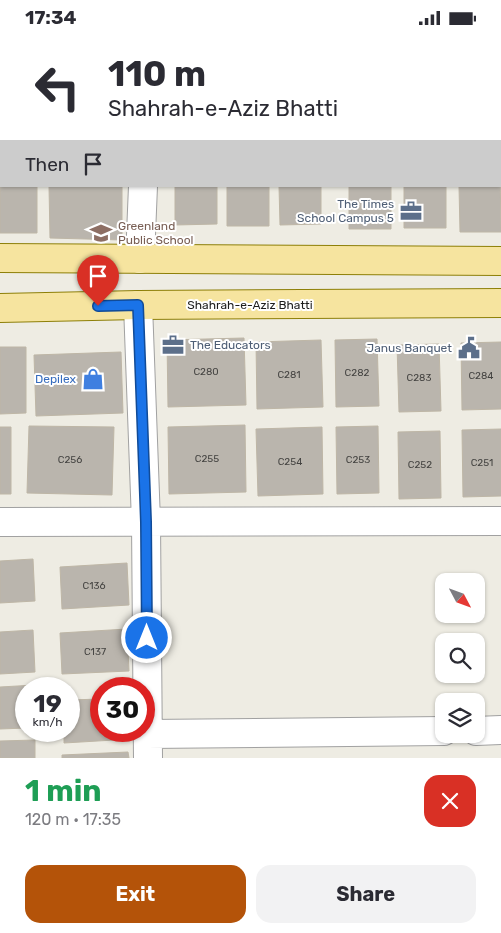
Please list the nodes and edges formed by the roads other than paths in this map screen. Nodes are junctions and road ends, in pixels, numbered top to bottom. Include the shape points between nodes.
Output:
1 (143, 187) edge
2 (0, 258) edge
3 (140, 259) junction
4 (501, 261) edge
5 (501, 303) edge
6 (138, 305) junction
7 (0, 308) edge
8 (501, 521) edge
9 (146, 522) junction
10 (0, 523) edge
11 (501, 730) edge
12 (435, 731) edge
13 (485, 731) edge
14 (148, 746) edge

1 - 3 street
2 - 3 main road
3 - 4 main road
5 - 6 main road, Shahrah-e-Aziz Bhatti
6 - 7 main road, Shahrah-e-Aziz Bhatti
6 - 9 street
8 - 9 street
9 - 10 street
9 - 14 street
11 - 13 street
12 - 14 street

